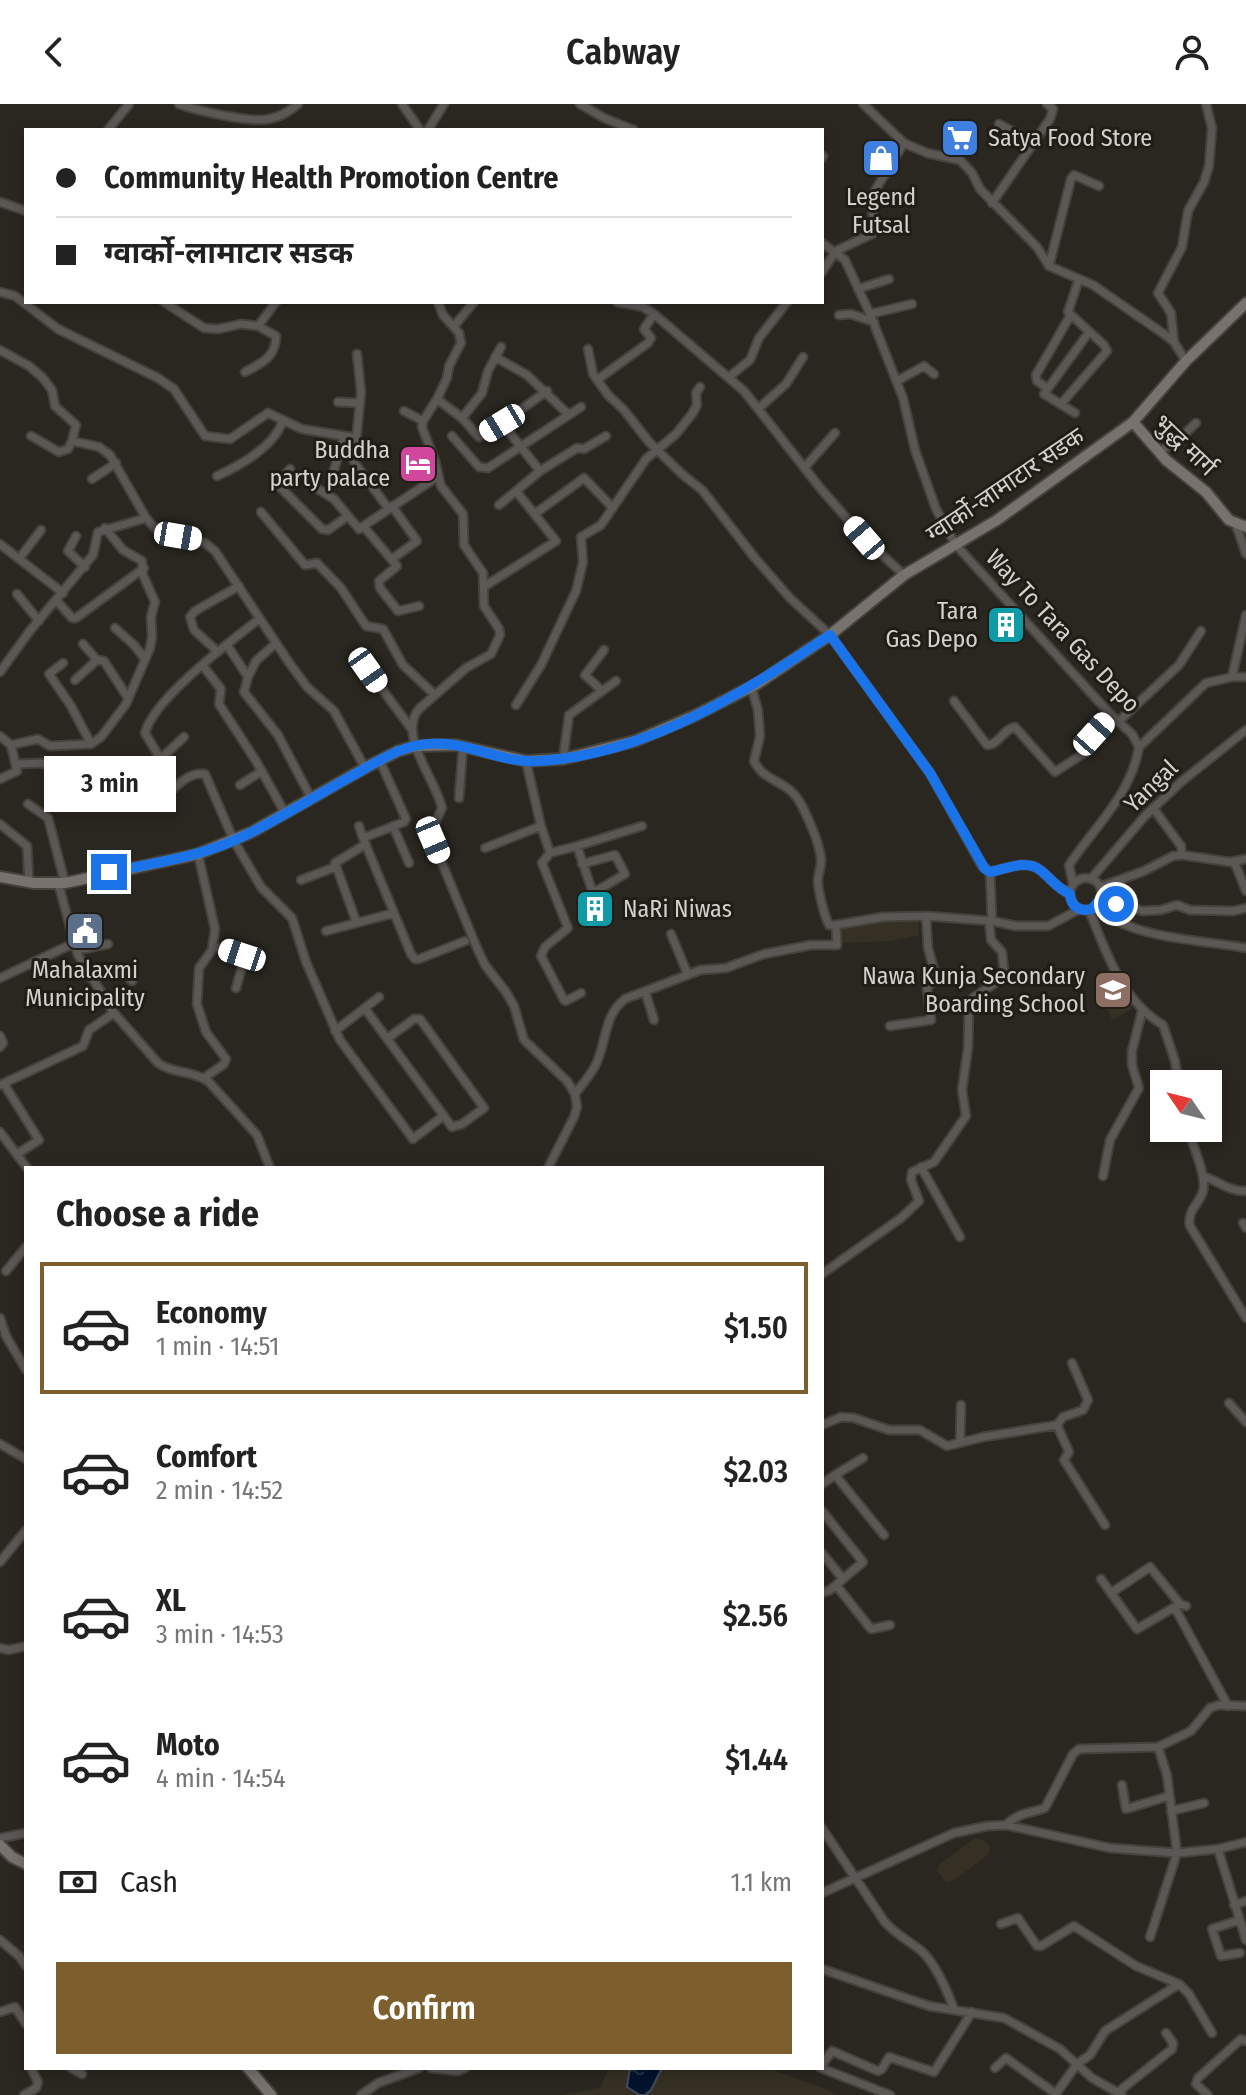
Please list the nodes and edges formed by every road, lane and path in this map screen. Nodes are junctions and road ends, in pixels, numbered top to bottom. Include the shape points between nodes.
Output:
1 (129, 104) edge
2 (179, 104) edge
3 (298, 104) edge
4 (402, 104) edge
5 (444, 104) edge
6 (580, 104) edge
7 (863, 104) edge
8 (1206, 104) edge
9 (1049, 105) edge
10 (192, 106) edge
11 (267, 120) junction
12 (999, 124) dead end
13 (111, 126) edge
14 (273, 128) edge
15 (419, 128) edge
16 (429, 128) edge
17 (629, 128) edge
18 (904, 143) junction
19 (1034, 143) junction
20 (1099, 186) dead end
21 (992, 203) junction
22 (0, 204) edge
23 (24, 210) edge
24 (824, 244) edge
25 (836, 251) junction
26 (1049, 266) junction
27 (824, 269) edge
28 (889, 279) dead end
29 (1079, 279) junction
30 (858, 289) junction
31 (0, 292) edge
32 (24, 303) edge
33 (1246, 303) edge
34 (25, 304) edge
35 (167, 304) edge
36 (274, 304) edge
37 (439, 304) edge
38 (472, 304) edge
39 (628, 304) edge
40 (785, 304) edge
41 (912, 304) dead end
42 (654, 314) junction
43 (839, 315) dead end
44 (1070, 316) junction
45 (872, 318) junction
46 (258, 326) junction
47 (454, 326) junction
48 (1089, 332) junction
49 (1174, 342) junction
50 (501, 347) dead end
51 (588, 349) dead end
52 (0, 350) edge
53 (357, 354) dead end
54 (495, 357) junction
55 (803, 357) dead end
56 (1186, 361) junction
57 (245, 372) dead end
58 (934, 374) dead end
59 (730, 376) junction
60 (597, 380) junction
61 (897, 381) junction
62 (700, 387) dead end
63 (1047, 388) junction
64 (547, 391) junction
65 (437, 399) junction
66 (338, 402) dead end
67 (360, 403) junction
68 (1061, 404) junction
69 (581, 407) dead end
70 (758, 409) junction
71 (404, 411) dead end
72 (1075, 413) dead end
73 (569, 415) junction
74 (462, 418) junction
75 (283, 420) junction
76 (423, 421) junction
77 (1133, 422) junction
78 (502, 423) junction
79 (1196, 423) dead end
80 (835, 433) dead end
81 (31, 436) dead end
82 (344, 436) junction
83 (452, 436) dead end
84 (606, 436) dead end
85 (357, 438) junction
86 (72, 441) junction
87 (520, 447) junction
88 (657, 449) junction
89 (1158, 452) junction
90 (116, 463) junction
91 (805, 467) junction
92 (290, 469) dead end
93 (334, 470) dead end
94 (540, 471) junction
95 (217, 476) dead end
96 (437, 477) junction
97 (92, 479) dead end
98 (318, 489) dead end
99 (516, 491) junction
100 (499, 505) dead end
101 (390, 507) junction
102 (613, 508) junction
103 (261, 512) dead end
104 (536, 513) junction
105 (348, 516) junction
106 (146, 518) junction
107 (1241, 526) edge
108 (364, 527) junction
109 (105, 528) junction
110 (41, 530) dead end
111 (76, 536) dead end
112 (0, 544) edge
113 (955, 544) junction
114 (1246, 554) edge
115 (19, 559) junction
116 (392, 559) junction
117 (85, 567) junction
118 (144, 568) junction
119 (904, 575) junction
120 (239, 586) junction
121 (485, 586) junction
122 (63, 593) junction
123 (17, 594) dead end
124 (56, 600) junction
125 (419, 606) dead end
126 (1246, 615) edge
127 (259, 619) junction
128 (39, 621) junction
129 (115, 628) dead end
130 (1201, 631) dead end
131 (830, 635) junction
132 (276, 643) junction
133 (83, 644) dead end
134 (227, 645) junction
135 (604, 650) dead end
136 (218, 652) junction
137 (145, 659) junction
138 (97, 660) junction
139 (63, 663) dead end
140 (203, 666) junction
141 (368, 670) dead end
142 (0, 672) edge
143 (248, 677) junction
144 (1232, 677) junction
145 (1246, 677) edge
146 (75, 680) dead end
147 (616, 681) dead end
148 (751, 686) junction
149 (601, 690) junction
150 (435, 695) junction
151 (128, 698) junction
152 (954, 701) dead end
153 (516, 705) dead end
154 (1111, 715) junction
155 (1118, 722) junction
156 (411, 729) junction
157 (1246, 730) edge
158 (0, 737) edge
159 (184, 737) dead end
160 (91, 744) junction
161 (11, 745) junction
162 (416, 746) junction
163 (463, 746) junction
164 (1139, 747) junction
165 (160, 758) junction
166 (563, 759) junction
167 (380, 761) junction
168 (526, 761) junction
169 (17, 764) junction
170 (365, 768) junction
171 (262, 771) junction
172 (0, 779) edge
173 (55, 781) dead end
174 (240, 785) dead end
175 (311, 798) junction
176 (459, 798) dead end
177 (28, 804) dead end
178 (158, 804) dead end
179 (133, 805) dead end
180 (1153, 808) junction
181 (285, 813) junction
182 (0, 824) edge
183 (359, 826) dead end
184 (393, 826) junction
185 (541, 826) junction
186 (642, 826) dead end
187 (234, 841) junction
188 (364, 841) junction
189 (577, 846) junction
190 (485, 848) dead end
191 (550, 853) junction
192 (198, 854) junction
193 (1182, 855) junction
194 (1246, 859) edge
195 (1234, 861) junction
196 (409, 863) dead end
197 (582, 864) junction
198 (335, 867) junction
199 (990, 872) junction
200 (0, 877) edge
201 (1091, 879) junction
202 (301, 880) dead end
203 (29, 882) junction
204 (62, 883) junction
205 (1073, 884) junction
206 (1100, 887) junction
207 (1246, 891) edge
208 (1070, 894) junction
209 (1101, 898) junction
210 (1092, 908) junction
211 (1246, 908) edge
212 (1080, 909) junction
213 (394, 913) junction
214 (926, 916) junction
215 (356, 921) junction
216 (991, 921) junction
217 (836, 925) junction
218 (326, 931) dead end
219 (671, 934) dead end
220 (465, 941) dead end
221 (108, 944) dead end
222 (213, 946) junction
223 (76, 947) junction
224 (1246, 948) edge
225 (688, 975) junction
226 (0, 978) edge
227 (91, 978) junction
228 (132, 981) dead end
229 (236, 988) dead end
230 (645, 991) junction
231 (581, 993) dead end
232 (379, 997) dead end
233 (366, 1010) junction
234 (1142, 1011) junction
235 (114, 1013) junction
236 (654, 1020) dead end
237 (890, 1026) dead end
238 (335, 1031) junction
239 (0, 1036) edge
240 (388, 1038) junction
241 (0, 1047) edge
242 (1177, 1070) edge
243 (204, 1078) junction
244 (2, 1084) edge
245 (575, 1094) junction
246 (443, 1116) junction
247 (0, 1132) edge
248 (1192, 1142) edge
249 (17, 1154) junction
250 (26, 1166) edge
251 (269, 1166) edge
252 (549, 1166) edge
253 (921, 1167) junction
254 (1103, 1176) dead end
255 (1203, 1176) junction
256 (1246, 1191) edge
257 (960, 1237) dead end
258 (24, 1249) edge
259 (6, 1271) dead end
260 (824, 1273) edge
261 (0, 1318) edge
262 (1246, 1318) edge
263 (3, 1337) edge
264 (1072, 1363) dead end
265 (24, 1367) edge
266 (1229, 1403) dead end
267 (961, 1405) dead end
268 (1246, 1422) edge
269 (824, 1424) edge
270 (1057, 1425) junction
271 (960, 1443) junction
272 (0, 1444) edge
273 (24, 1458) edge
274 (863, 1458) dead end
275 (835, 1475) junction
276 (824, 1480) edge
277 (824, 1513) edge
278 (1105, 1525) dead end
279 (24, 1532) edge
280 (884, 1535) dead end
281 (824, 1556) edge
282 (0, 1562) edge
283 (1101, 1579) dead end
284 (840, 1582) junction
285 (824, 1592) edge
286 (1111, 1593) junction
287 (1180, 1606) junction
288 (890, 1625) dead end
289 (24, 1646) edge
290 (0, 1648) edge
291 (1228, 1706) junction
292 (1246, 1706) edge
293 (1158, 1747) junction
294 (1122, 1785) dead end
295 (1169, 1796) junction
296 (1204, 1803) dead end
297 (1171, 1811) junction
298 (1006, 1825) junction
299 (824, 1831) edge
300 (24, 1833) edge
301 (0, 1838) edge
302 (1246, 1842) edge
303 (0, 1845) edge
304 (1218, 1849) junction
305 (1177, 1853) junction
306 (24, 1863) edge
307 (853, 1877) junction
308 (824, 1892) edge
309 (1246, 1901) edge
310 (1234, 1905) junction
311 (1239, 1920) junction
312 (1001, 1924) dead end
313 (1245, 1935) edge
314 (1150, 1937) dead end
315 (0, 1940) edge
316 (1240, 1953) dead end
317 (24, 1963) edge
318 (824, 1970) edge
319 (1179, 1984) junction
320 (954, 2009) junction
321 (0, 2012) edge
322 (972, 2012) junction
323 (24, 2021) edge
324 (1166, 2033) dead end
325 (1212, 2033) dead end
326 (1246, 2041) edge
327 (824, 2063) edge
328 (1077, 2064) junction
329 (824, 2067) edge
330 (995, 2068) dead end
331 (32, 2070) edge
332 (75, 2070) edge
333 (250, 2070) edge
334 (414, 2070) edge
335 (82, 2074) dead end
336 (1056, 2094) edge
337 (1119, 2094) edge
338 (24, 2095) edge
339 (271, 2095) edge
340 (361, 2095) edge
341 (890, 2095) edge
342 (1208, 2095) edge

1 - 13 street
2 - 10 street
3 - 11 street
4 - 15 street
5 - 16 street
6 - 17 street
7 - 18 street
8 - 49 street via 1212,128 1209,166 1188,211 1182,247 1158,293 1171,313
9 - 19 street via 1053,113
10 - 11 street via 216,115
11 - 14 street
12 - 19 street
18 - 21 street via 960,160
18 - 25 street via 871,197 872,234
19 - 21 street
20 - 26 street via 1074,175 1071,179
21 - 26 street
22 - 23 street
24 - 25 street
25 - 27 street
25 - 30 street, Way To Tara Gas Depo
26 - 29 street
28 - 30 street
29 - 44 street
29 - 49 street
30 - 45 street, Way To Tara Gas Depo
31 - 32 street
33 - 56 main road, ग्वार्को-लामाटार सडक
34 - 75 street via 58,329 174,389 205,436 230,439 268,413
35 - 46 street via 204,328
36 - 46 street
37 - 47 street
38 - 47 street
39 - 42 street
40 - 59 street via 759,338 750,360
41 - 45 street
42 - 59 street
42 - 60 street via 644,329 651,338 648,343
43 - 45 street
44 - 48 street
44 - 63 street via 1036,375
45 - 61 street, Way To Tara Gas Depo
46 - 57 street via 278,341 271,357
47 - 65 street via 461,343
48 - 63 street
48 - 68 street via 1107,351
49 - 56 street
50 - 54 street
51 - 60 street
52 - 86 street via 29,366 52,390 55,406 76,425
53 - 67 street
54 - 64 street
54 - 74 street via 482,393
55 - 70 street via 786,384
56 - 77 main road, ग्वार्को-लामाटार सडक
58 - 61 street via 924,366
59 - 70 street
60 - 88 street
61 - 113 street, Way To Tara Gas Depo via 915,450
62 - 88 street via 696,409
63 - 68 street via 1045,396
64 - 73 street
64 - 78 street
65 - 74 street
65 - 76 street
66 - 67 street
67 - 85 street
68 - 72 street
69 - 73 street
70 - 91 street
71 - 76 street
73 - 87 street
74 - 78 street via 479,437
75 - 82 street
75 - 95 street via 266,444
76 - 96 street
77 - 89 main road, भुद्ध मार्ग
77 - 113 main road, ग्वार्को-लामाटार सडक
78 - 87 street
79 - 89 street
80 - 91 street
81 - 86 street via 59,452
82 - 85 street
82 - 93 street
83 - 87 street via 483,468
84 - 94 street
85 - 101 street via 354,462
86 - 90 street via 99,447
87 - 94 street
88 - 102 street
88 - 131 street via 702,490 790,598
89 - 107 main road, भुद्ध मार्ग
90 - 97 street
90 - 106 street
91 - 119 street via 864,538
92 - 105 street via 281,488 322,529
94 - 99 street
96 - 101 street
96 - 121 street via 463,514 464,545 483,573
98 - 105 street
99 - 100 street
99 - 104 street
101 - 108 street
101 - 116 street via 417,541
102 - 104 street via 584,478
102 - 153 street via 601,525 581,537 583,562 576,591
103 - 150 street via 305,565 317,563 329,574 366,626 383,629 403,665
104 - 121 street via 555,544
105 - 108 street via 359,529
106 - 109 street
106 - 120 street via 165,535 210,546
107 - 114 street
108 - 116 street
109 - 117 street via 96,535
109 - 118 street
110 - 115 street
111 - 117 street via 68,551
112 - 115 street
113 - 119 main road, ग्वार्को-लामाटार सडक
113 - 154 street, Way To Tara Gas Depo
115 - 122 street
116 - 125 street via 397,568 379,581 380,588 398,611
117 - 122 street
118 - 124 street via 76,618
118 - 137 street via 155,602
119 - 131 main road, ग्वार्को-लामाटार सडक
120 - 127 street
120 - 136 street via 190,617 194,630
121 - 150 street via 484,606 499,629 499,643
122 - 124 street
123 - 128 street
124 - 128 street
126 - 144 street
127 - 132 street
127 - 134 street
128 - 142 street
129 - 137 street
130 - 155 street via 1179,665
131 - 148 main road, ग्वार्को-लामाटार सडक
131 - 199 street via 930,773
132 - 143 street
132 - 170 street via 307,687 334,711
133 - 138 street
134 - 136 street
134 - 143 street
135 - 149 street via 585,675
136 - 140 street
137 - 151 street
138 - 146 street
138 - 151 street via 104,661
139 - 160 street via 49,674
140 - 165 street via 146,728
140 - 171 street via 221,689 219,704
141 - 156 street
143 - 175 street via 244,692 271,724
144 - 145 street
144 - 164 street via 1206,683
147 - 149 street
148 - 166 main road, ग्वार्को-लामाटार सडक via 635,741
148 - 217 street via 760,736 754,761 801,804 822,864 817,881 825,917 829,925
149 - 166 street via 569,715
150 - 156 street via 413,715
151 - 160 street
152 - 154 street via 987,745 1015,727 1055,772 1089,750 1088,739
154 - 155 street, Way To Tara Gas Depo
155 - 164 street, Way To Tara Gas Depo
156 - 162 street
157 - 180 street, Yangal
158 - 161 street
159 - 165 street
160 - 161 street via 50,746 32,739
161 - 169 street
162 - 163 main road, ग्वार्को-लामाटार सडक
162 - 167 main road, ग्वार्को-लामाटार सडक
162 - 245 street via 442,808 430,834 477,948 514,1006 524,1040
163 - 168 main road, ग्वार्को-लामाटार सडक
163 - 176 street
164 - 205 street via 1118,802 1069,865
165 - 179 street via 123,796
166 - 168 main road, ग्वार्को-लामाटार सडक
167 - 170 main road, ग्वार्को-लामाटार सडक
167 - 184 street via 406,819
168 - 185 street
169 - 172 street via 17,771
169 - 173 street via 48,765
170 - 175 main road, ग्वार्को-लामाटार सडक
171 - 174 street
171 - 181 street
175 - 181 main road, ग्वार्को-लामाटार सडक
177 - 204 street via 48,818
178 - 187 street via 186,777 202,772
180 - 193 street
180 - 201 street, Yangal
181 - 187 main road, ग्वार्को-लामाटार सडक
182 - 203 street via 27,846
183 - 188 street
184 - 188 street
184 - 196 street
185 - 190 street
185 - 191 street
186 - 189 street
187 - 192 main road, ग्वार्को-लामाटार सडक
187 - 238 street via 261,887 292,918
188 - 198 street
188 - 213 street
189 - 191 street
189 - 197 street
191 - 231 street via 542,863 568,928 541,956 564,1000
192 - 204 main road, ग्वार्को-लामाटार सडक
192 - 222 street via 213,919
193 - 195 street
193 - 206 street
194 - 195 street
195 - 207 street
197 - 197 street via 593,893 625,874 615,855
198 - 202 street
198 - 215 street
199 - 208 street via 1034,866
199 - 216 street
200 - 203 main road, ग्वार्को-लामाटार सडक
201 - 205 street
201 - 206 street
203 - 204 main road, ग्वार्को-लामाटार सडक
204 - 223 street
205 - 208 street
206 - 209 street
208 - 212 street
209 - 210 street
209 - 211 street via 1143,911 1177,905 1190,910
210 - 212 street
210 - 224 street via 1161,934
210 - 234 street via 1113,965
212 - 216 street via 1048,926
213 - 215 street
213 - 220 street via 415,959
214 - 216 street
214 - 217 street
214 - 237 street via 936,977 927,988 931,1020
215 - 218 street
216 - 253 street via 991,940 1002,952 1004,971 969,1006 962,1090 967,1114 934,1162
217 - 225 street via 837,945 764,954
219 - 225 street
221 - 223 street
222 - 229 street via 245,957
222 - 243 street via 199,968 197,1004 206,1032 226,1059
223 - 226 street
223 - 227 street
225 - 230 street
227 - 228 street via 121,968
227 - 235 street
230 - 236 street
230 - 245 street via 616,1005 595,1067
232 - 233 street
233 - 238 street
233 - 240 street
234 - 242 street via 1163,1025
234 - 254 street via 1132,1051 1139,1088 1110,1140
235 - 243 street via 164,1068
235 - 244 street via 89,1030 83,1046
238 - 246 street via 413,1139
239 - 241 street
240 - 246 street
240 - 246 street via 420,1019 484,1108 454,1128
243 - 251 street via 257,1135
244 - 249 street via 39,1140
245 - 252 street via 574,1117
247 - 249 street
248 - 255 street
249 - 250 street
253 - 257 street
253 - 260 street via 911,1176 919,1201
255 - 256 street via 1234,1192
255 - 262 street via 1203,1193 1190,1212 1190,1226
258 - 259 street
261 - 263 street
263 - 265 street
264 - 270 street via 1088,1400 1083,1410
266 - 268 street
267 - 271 street
269 - 271 street via 854,1418 889,1430 920,1430 947,1446
270 - 271 street
270 - 278 street via 1069,1446 1064,1460
272 - 273 street
274 - 275 street
275 - 276 street
275 - 280 street
277 - 284 street via 863,1562
279 - 282 street
281 - 284 street
283 - 286 street
284 - 285 street
284 - 288 street via 871,1629
286 - 287 street via 1137,1629
286 - 287 street via 1150,1567
287 - 291 street
289 - 290 street
291 - 292 street
291 - 293 street via 1210,1708 1191,1731
293 - 295 street
293 - 298 street via 1079,1749 1045,1808 1012,1818
294 - 295 street via 1126,1809
295 - 297 street
296 - 297 street
297 - 305 street
298 - 305 street via 1110,1848
298 - 307 street via 954,1833
299 - 307 street
300 - 301 street
302 - 304 street
303 - 306 main road
304 - 305 street
304 - 310 street
305 - 314 street
307 - 308 street
307 - 320 street via 894,1932 927,1957
309 - 310 street
310 - 311 street
311 - 313 street
311 - 316 street via 1212,1929 1221,1956
312 - 319 street via 1018,1918 1037,1946 1074,1926 1111,1952
315 - 317 street
318 - 320 street
319 - 325 street
319 - 328 street via 1105,2031 1090,2055
320 - 322 street
321 - 323 street via 15,2007
322 - 327 street via 934,2072 889,2057 878,2071 832,2051
322 - 328 street via 1004,2018
324 - 337 street via 1172,2049
326 - 342 street via 1241,2039 1198,2078 1196,2084
328 - 336 street
328 - 337 street
329 - 341 street
330 - 336 street via 1006,2058
331 - 338 street via 38,2082
332 - 335 street
333 - 339 main road
334 - 340 street

